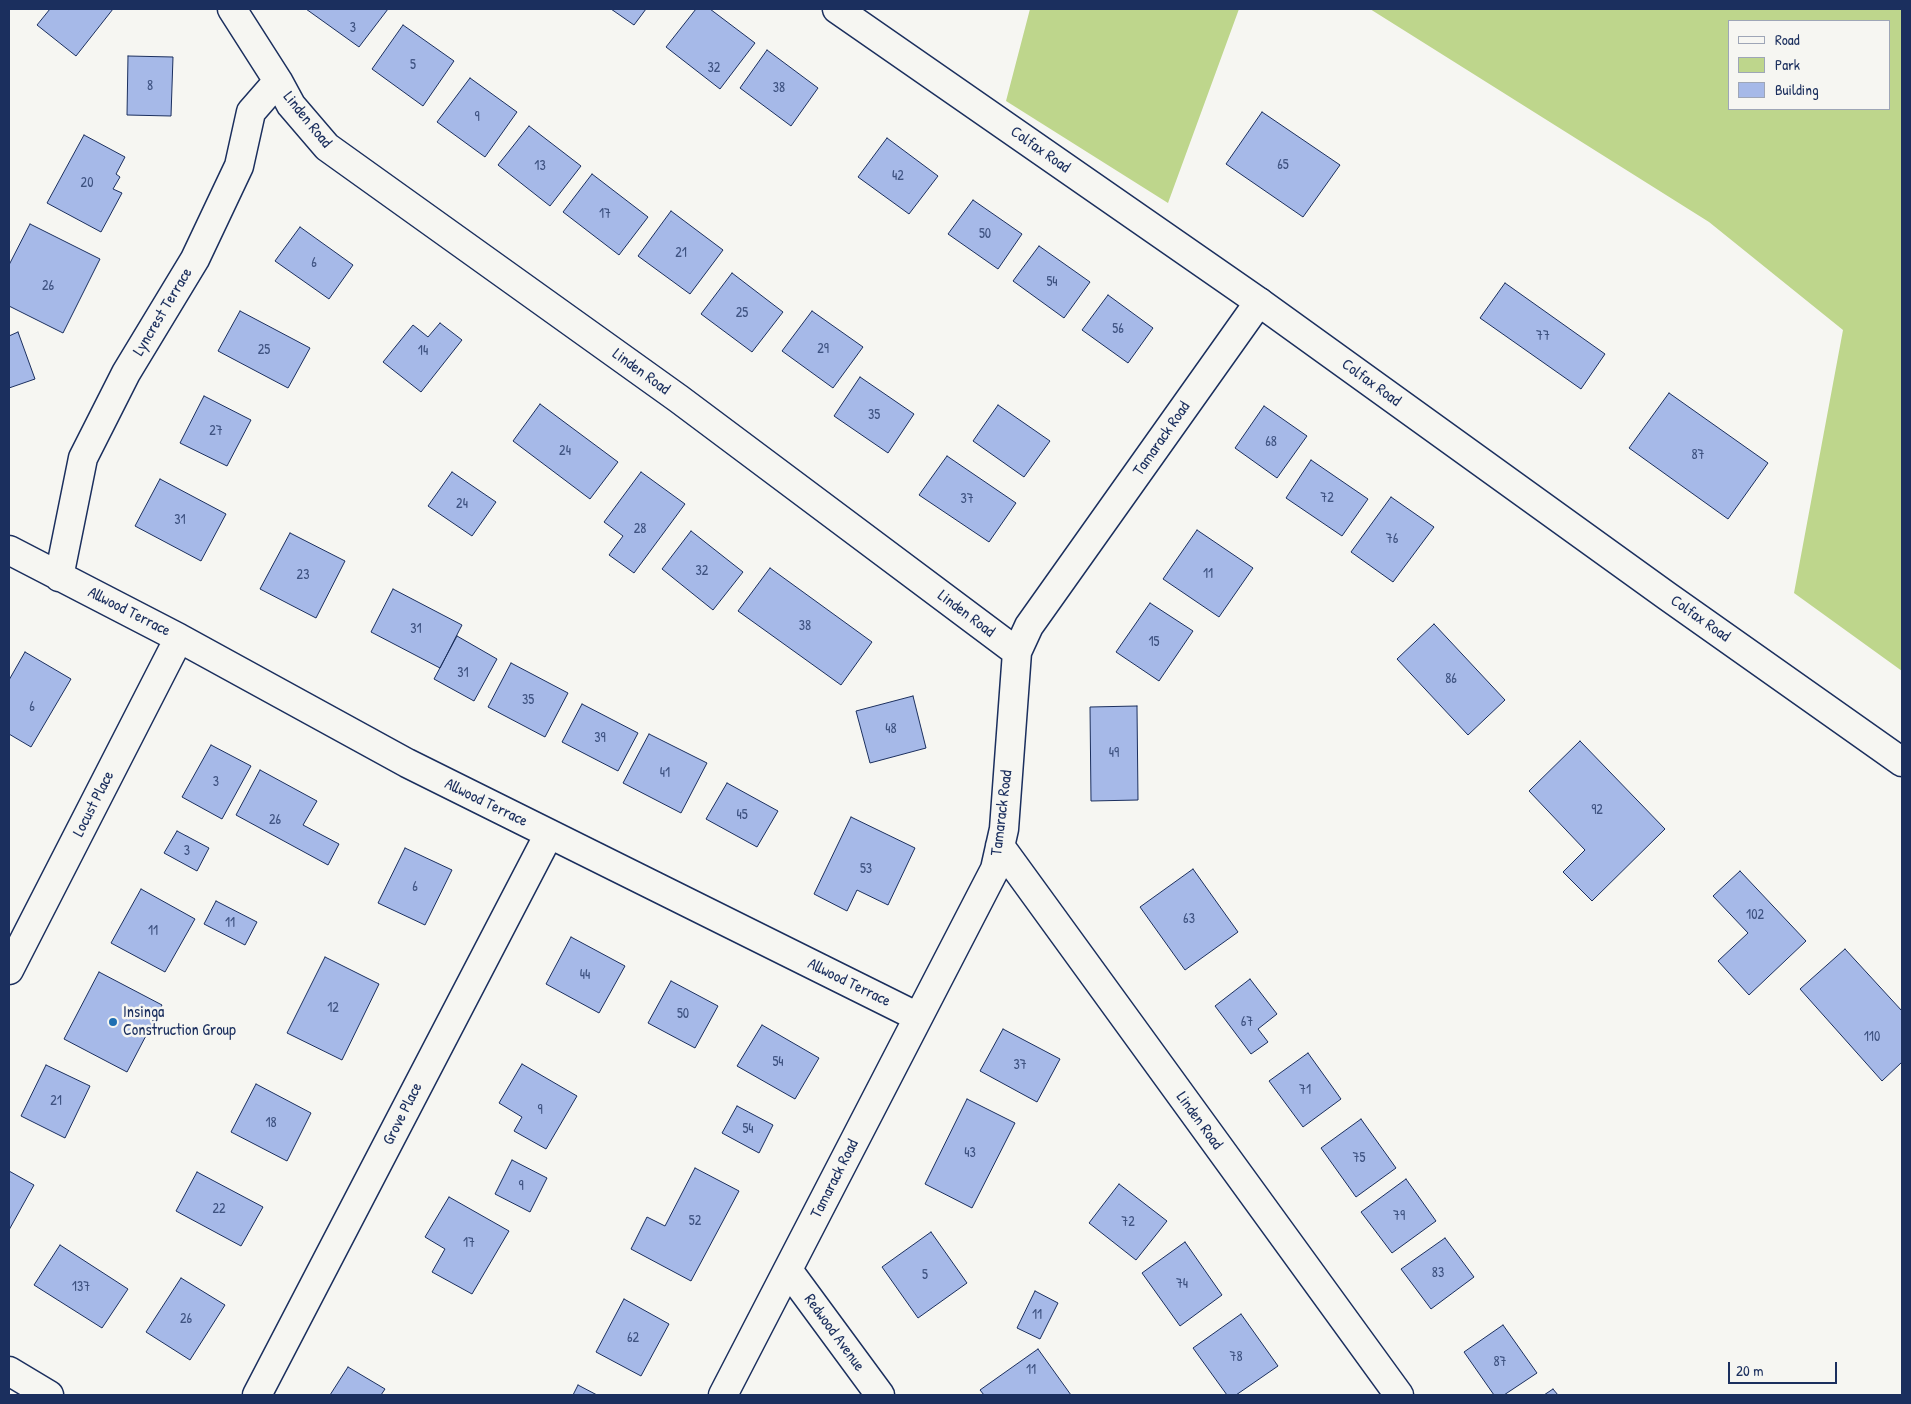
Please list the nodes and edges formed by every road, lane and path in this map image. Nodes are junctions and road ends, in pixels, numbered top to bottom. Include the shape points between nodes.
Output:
1 (232, 9) edge
2 (837, 9) edge
3 (278, 81) junction
4 (1260, 302) junction
5 (9, 550) edge
6 (59, 577) junction
7 (179, 638) junction
8 (1017, 652) junction
9 (1902, 762) edge
10 (548, 834) junction
11 (1000, 846) junction
12 (9, 970) edge
13 (918, 1017) junction
14 (788, 1270) junction
15 (9, 1371) edge
16 (49, 1395) edge
17 (257, 1395) edge
18 (723, 1395) edge
19 (880, 1395) edge
20 (1399, 1395) edge

1 - 3 street
2 - 4 street, Colfax Road
3 - 6 street, Lyncrest Terrace via 251,112 239,166 195,259 126,373 83,458
3 - 8 street, Linden Road via 291,105 327,147 679,399
4 - 8 street, Tamarack Road via 1029,626
4 - 9 street, Colfax Road
5 - 6 street
6 - 7 street, Allwood Terrace
7 - 10 street, Allwood Terrace via 407,763
7 - 12 street, Locust Place
8 - 11 street, Tamarack Road via 1004,829
10 - 13 street, Allwood Terrace
10 - 17 street, Grove Place
11 - 13 street, Tamarack Road via 994,869
11 - 20 street, Linden Road
13 - 14 street, Tamarack Road
14 - 18 street, Tamarack Road
14 - 19 street, Redwood Avenue
15 - 16 street

